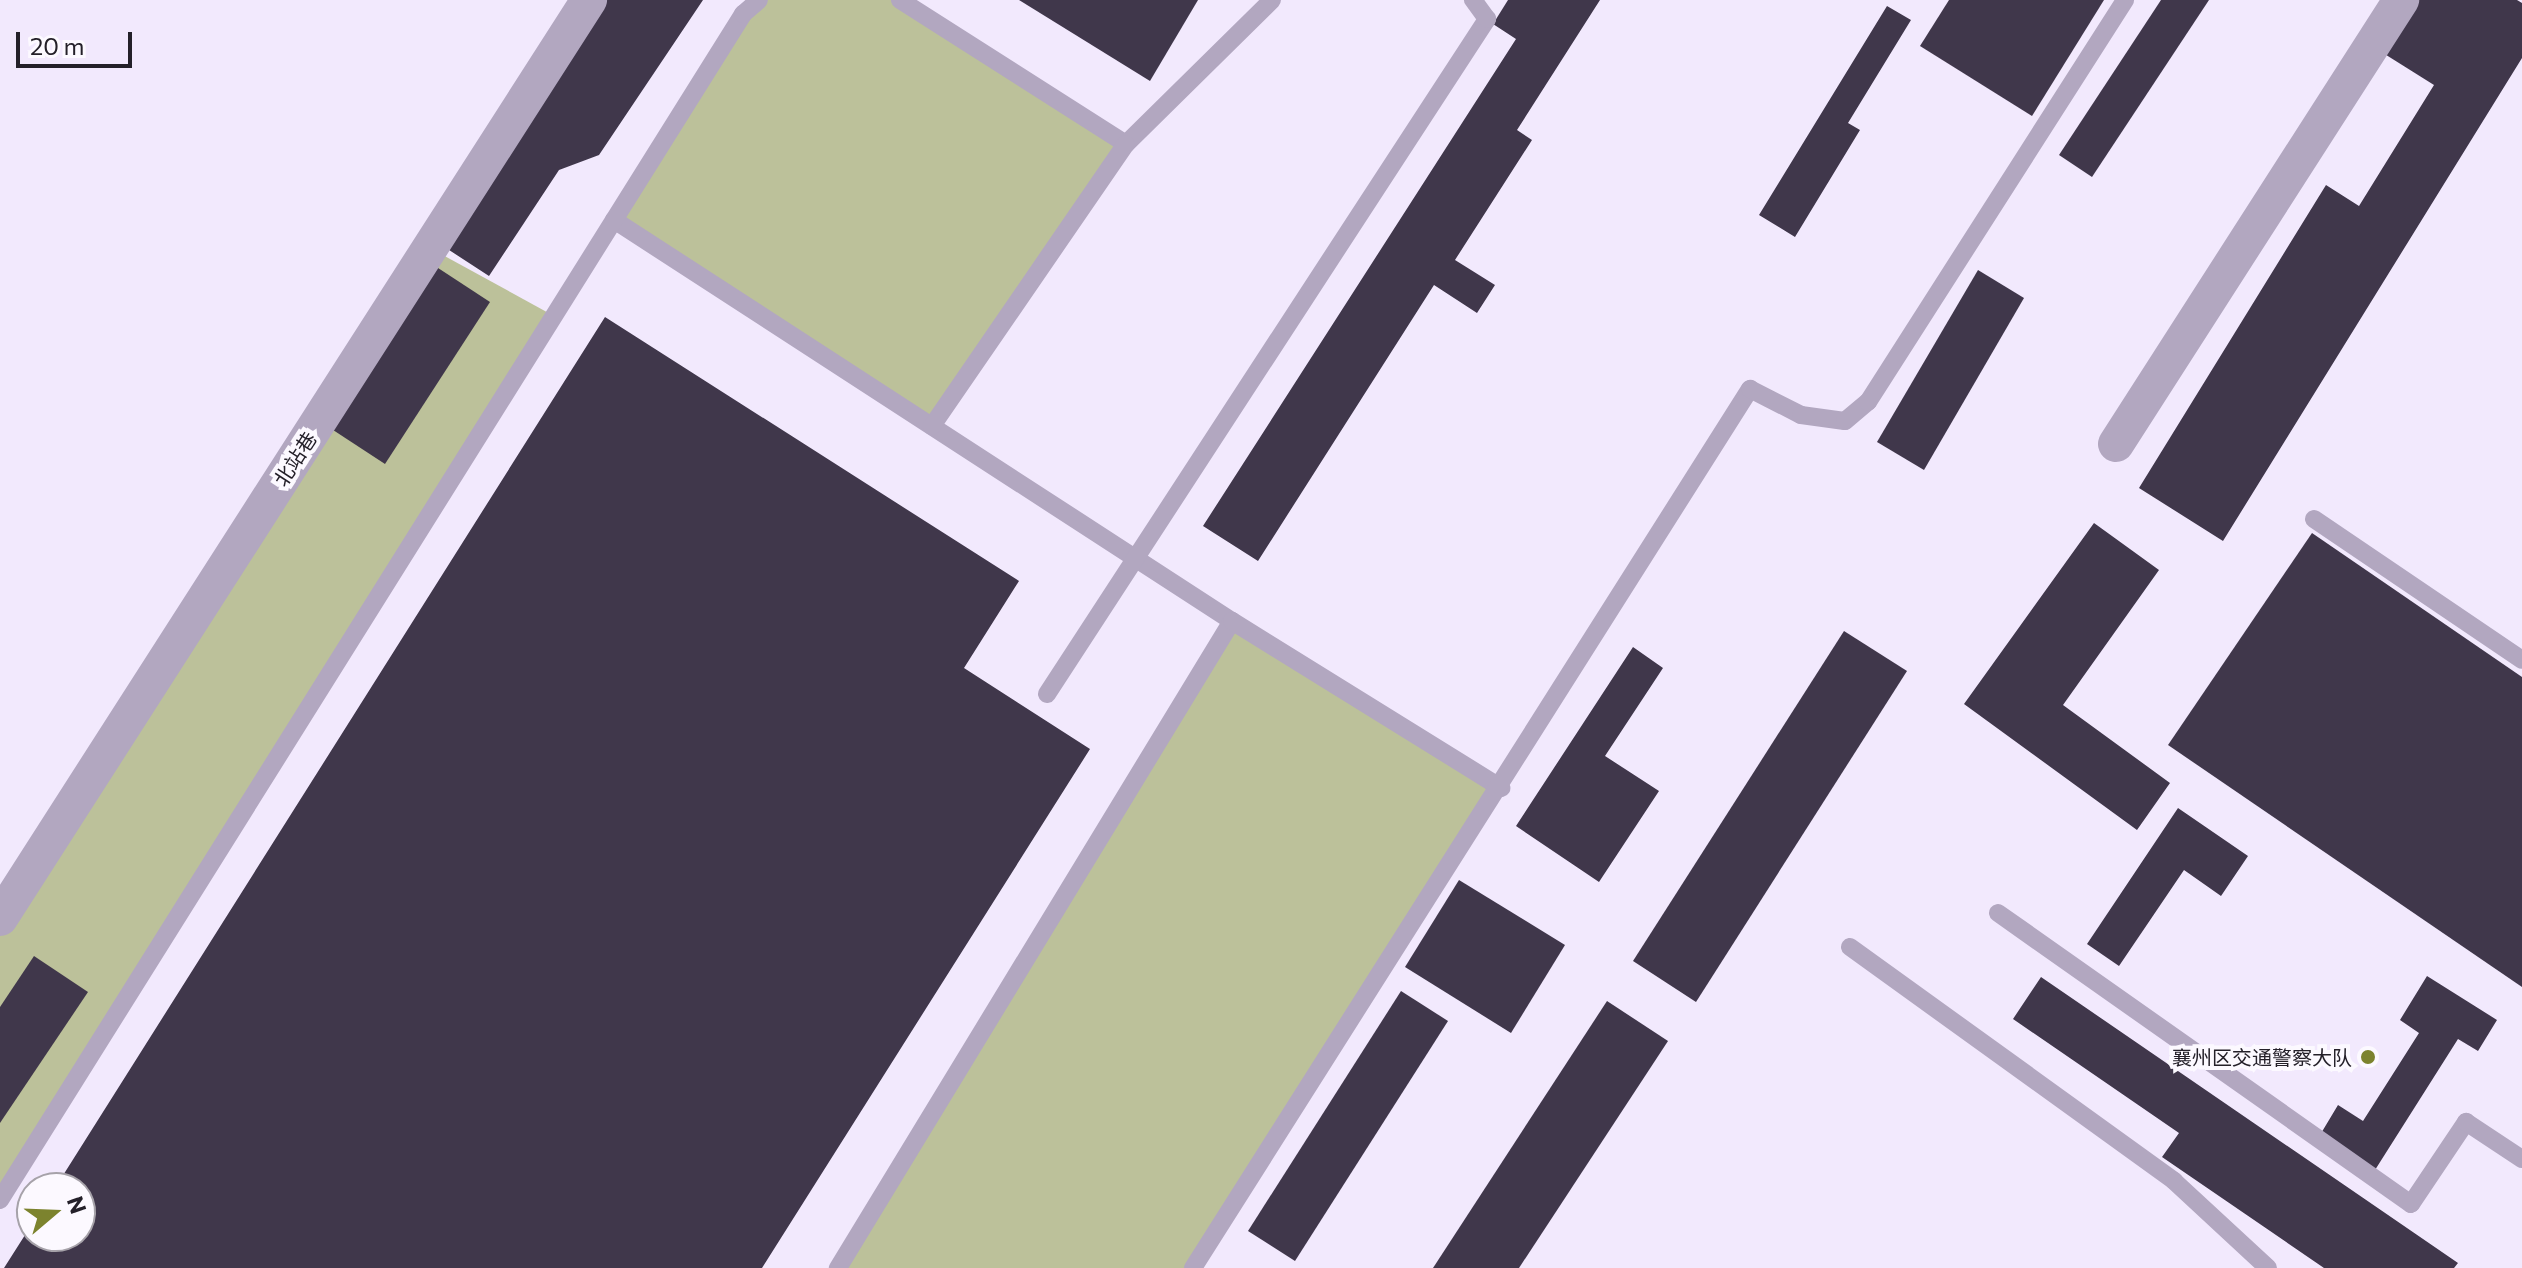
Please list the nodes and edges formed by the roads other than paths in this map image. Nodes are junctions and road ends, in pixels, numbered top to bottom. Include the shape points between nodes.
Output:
1 (589, 0) edge
2 (759, 0) edge
3 (900, 0) edge
4 (1272, 0) edge
5 (1473, 0) edge
6 (2125, 0) edge
7 (2401, 0) edge
8 (1126, 144) junction
9 (614, 220) junction
10 (932, 426) junction
11 (2116, 444) dead end
12 (2314, 519) dead end
13 (1136, 558) junction
14 (1232, 621) junction
15 (2522, 660) edge
16 (1047, 694) dead end
17 (1501, 788) junction
18 (1998, 913) dead end
19 (0, 918) edge
20 (1850, 947) dead end
21 (2522, 1159) edge
22 (0, 1200) edge
23 (838, 1268) edge
24 (1193, 1268) edge
25 (2268, 1268) edge

1 - 19 street, 北站巷
2 - 9 lane via 743,14
3 - 8 lane
4 - 8 lane
5 - 13 lane via 1487,19
6 - 17 lane via 1868,402 1845,421 1801,415 1750,389
7 - 11 street
8 - 10 lane
9 - 10 lane
9 - 22 lane
10 - 13 lane
12 - 15 lane
13 - 14 lane
13 - 16 lane
14 - 17 lane
14 - 23 lane
17 - 24 lane
18 - 21 lane via 2411,1204 2466,1122
20 - 25 lane via 2174,1181

